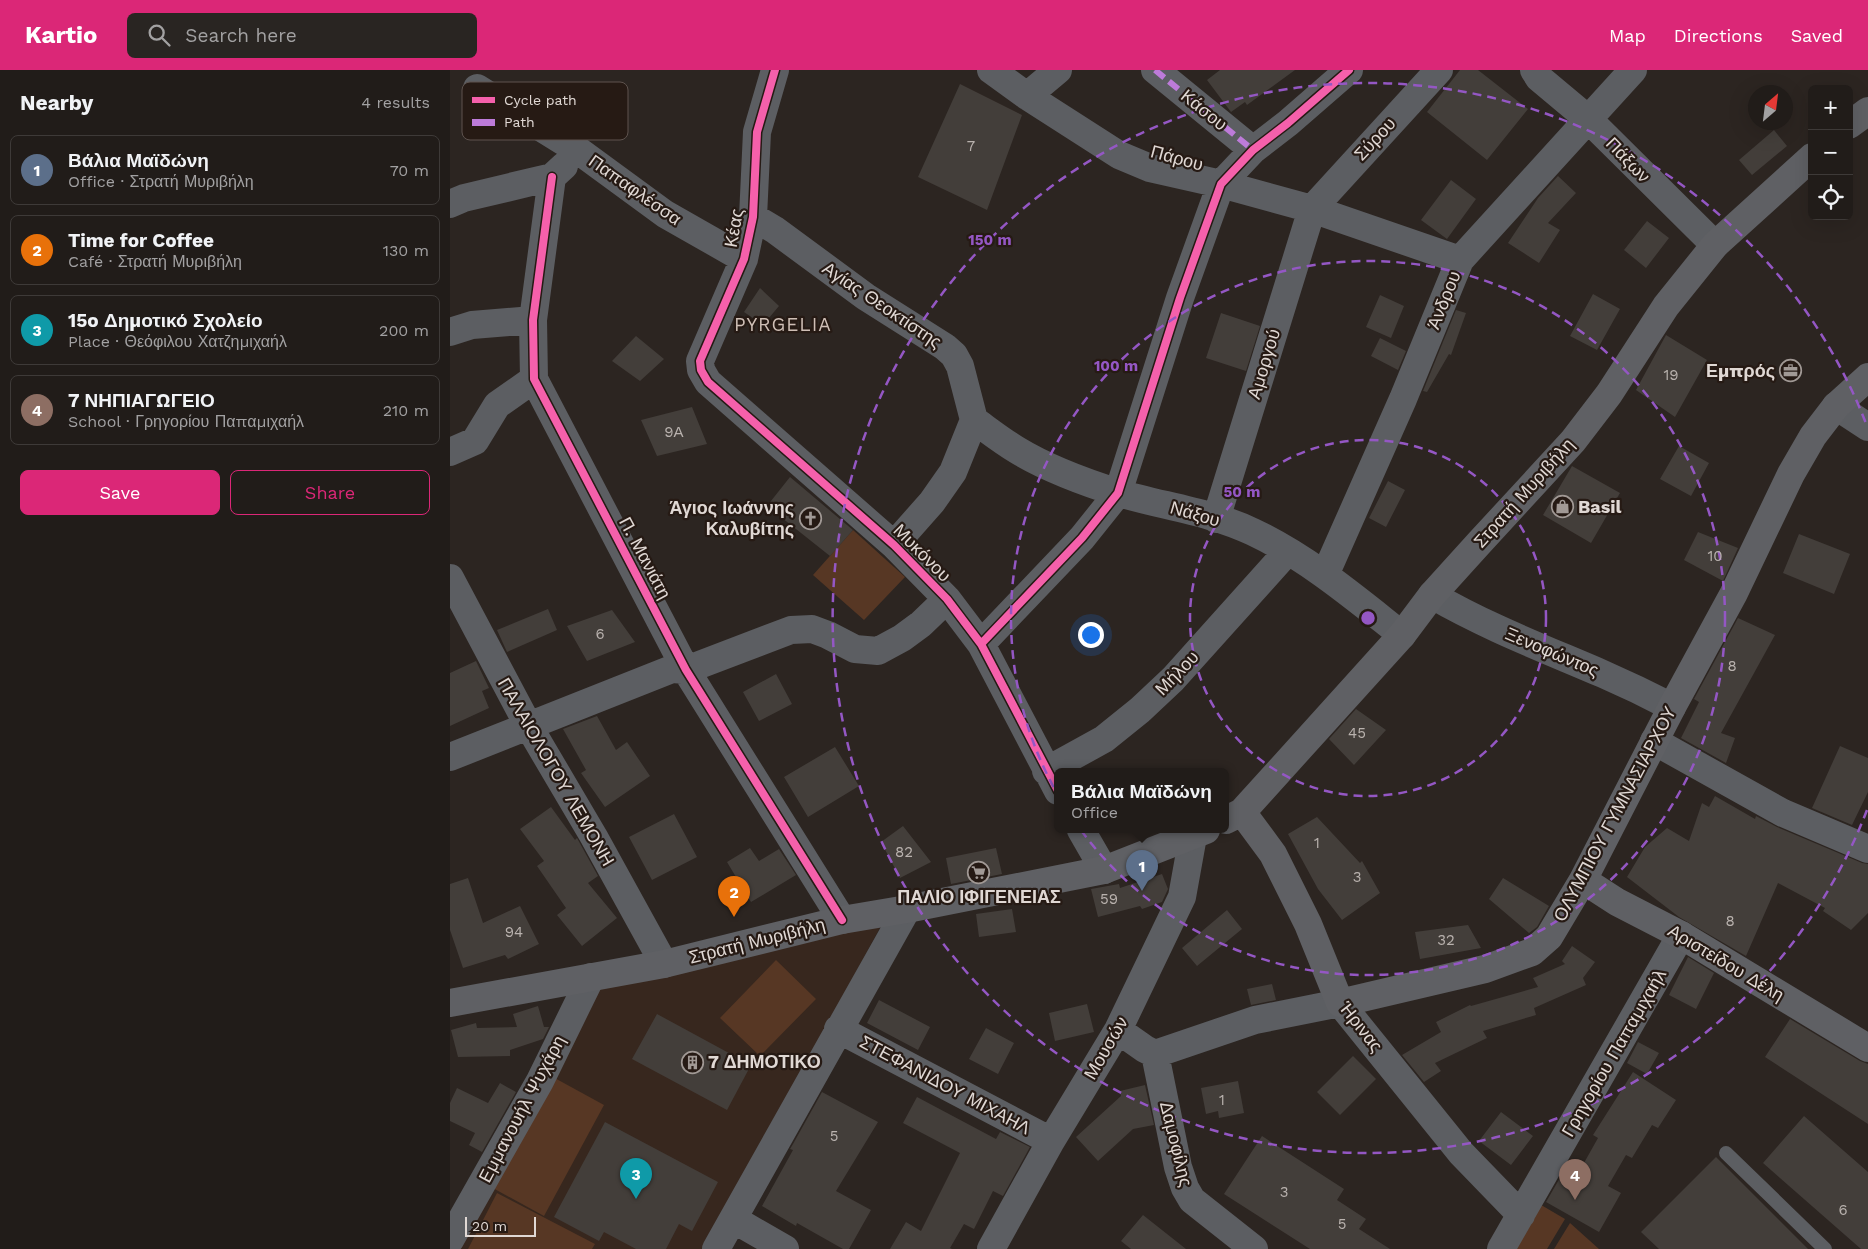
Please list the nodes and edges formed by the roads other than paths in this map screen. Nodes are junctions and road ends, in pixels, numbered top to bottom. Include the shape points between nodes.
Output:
1 (775, 70) edge
2 (991, 70) edge
3 (1058, 70) edge
4 (1155, 70) edge
5 (1349, 70) edge
6 (1438, 70) edge
7 (1633, 70) edge
8 (1536, 74) edge
9 (1027, 96) junction
10 (1588, 120) junction
11 (563, 140) edge
12 (579, 150) junction
13 (1253, 150) junction
14 (1808, 162) edge
15 (552, 177) junction
16 (1221, 184) junction
17 (450, 204) edge
18 (1312, 209) junction
19 (753, 216) junction
20 (1715, 245) junction
21 (744, 259) junction
22 (1460, 260) junction
23 (534, 320) junction
24 (450, 332) edge
25 (1868, 377) edge
26 (534, 379) junction
27 (708, 382) joint
28 (1836, 406) junction
29 (974, 420) junction
30 (1868, 427) edge
31 (450, 452) edge
32 (1118, 493) junction
33 (1216, 519) junction
34 (894, 545) junction
35 (1288, 551) junction
36 (1325, 575) junction
37 (450, 578) edge
38 (1432, 595) junction
39 (947, 599) junction
40 (457, 608) edge
41 (1402, 635) junction
42 (981, 644) junction
43 (686, 670) junction
44 (1672, 707) junction
45 (528, 725) junction
46 (1654, 741) junction
47 (450, 757) edge
48 (1068, 768) edge
49 (1052, 781) edge
50 (1234, 816) edge
51 (1083, 833) edge
52 (1199, 833) edge
53 (1868, 849) edge
54 (1104, 870) junction
55 (1583, 880) junction
56 (907, 909) junction
57 (842, 920) junction
58 (1681, 935) junction
59 (664, 964) junction
60 (591, 977) junction
61 (450, 1003) edge
62 (1340, 1003) junction
63 (838, 1029) junction
64 (1118, 1030) junction
65 (1867, 1045) edge
66 (1155, 1054) junction
67 (1052, 1141) junction
68 (1726, 1152) dead end
69 (1521, 1215) junction
70 (733, 1219) junction
71 (450, 1240) edge
72 (1252, 1248) edge
73 (716, 1249) edge
74 (785, 1249) edge
75 (991, 1249) edge
76 (1501, 1249) edge
77 (1825, 1249) edge

1 - 19 street, Κέας via 756,132
2 - 9 street, Πάρου
3 - 9 street
4 - 13 street, Κάσου
5 - 13 street
6 - 18 street, Σύρου
7 - 10 street, Άνδρου
8 - 10 street, Πάξων
9 - 16 street, Πάρου via 1119,155 1150,168
10 - 20 street, Πάξων
10 - 22 street, Άνδρου
11 - 12 street, Παπαφλέσσα
12 - 15 street
12 - 21 street, Παπαφλέσσα via 665,214
13 - 16 street
14 - 20 main road, Στρατή Μυριβήλη
15 - 17 street
15 - 23 street, Π. Μανιάτη
16 - 18 street, Πάρου
16 - 32 street via 1180,298
18 - 22 street, Πάρου
18 - 33 street, Αμοργού
19 - 21 street, Κέας
19 - 29 street, Αγίας Θεοκτίστης via 954,355
20 - 38 main road, Στρατή Μυριβήλη via 1666,306 1609,394 1573,441
21 - 27 street, Κέας via 700,361
22 - 36 street, Άνδρου
23 - 24 street via 472,325
23 - 26 street, Π. Μανιάτη
25 - 28 main road, ΟΛΥΜΠΙΟΥ ΓΥΜΝΑΣΙΑΡΧΟΥ
26 - 31 street via 496,406 475,441
26 - 43 street, Π. Μανιάτη
27 - 34 street, Μυκόνου
28 - 30 street
28 - 44 main road, ΟΛΥΜΠΙΟΥ ΓΥΜΝΑΣΙΑΡΧΟΥ via 1813,436 1791,474 1734,593
29 - 32 street, Νάξου via 1018,451
29 - 34 street via 953,472 932,502
32 - 33 street, Νάξου
32 - 42 street via 1082,538
33 - 35 street, Νάξου via 1252,531
34 - 39 street, Μυκόνου
35 - 36 street, Νάξου
35 - 48 street, Μήλου via 1173,679
36 - 41 street, Νάξου
37 - 40 street, ΠΑΛΑΙΟΛΟΓΟΥ ΛΕΜΟΝΗ
38 - 41 main road, Στρατή Μυριβήλη
38 - 44 street, Ξενοφώντος via 1460,611
39 - 42 street, Μυκόνου
39 - 43 street via 908,634 878,651 855,649 812,629 791,630
40 - 45 street, ΠΑΛΑΙΟΛΟΓΟΥ ΛΕΜΟΝΗ
41 - 50 main road, Στρατή Μυριβήλη
42 - 49 street, Μυκόνου
43 - 45 street via 672,669
43 - 57 street, Π. Μανιάτη
44 - 46 main road, ΟΛΥΜΠΙΟΥ ΓΥΜΝΑΣΙΑΡΧΟΥ
45 - 47 street
45 - 59 street, ΠΑΛΑΙΟΛΟΓΟΥ ΛΕΜΟΝΗ
46 - 53 street via 1784,813
46 - 55 main road, ΟΛΥΜΠΙΟΥ ΓΥΜΝΑΣΙΑΡΧΟΥ
50 - 62 main road, Ήρινας via 1273,854 1308,924
51 - 54 street
52 - 54 main road, Στρατή Μυριβήλη
52 - 64 street, Μουσών via 1182,897
54 - 56 main road, Στρατή Μυριβήλη
55 - 58 main road, Αριστείδου Δέλη via 1617,902
55 - 62 main road, ΟΛΥΜΠΙΟΥ ΓΥΜΝΑΣΙΑΡΧΟΥ via 1550,937 1532,952 1485,969
56 - 57 main road, Στρατή Μυριβήλη
56 - 63 street
57 - 59 main road, Στρατή Μυριβήλη
58 - 65 main road, Αριστείδου Δέλη
58 - 69 street, Γρηγορίου Παπαμιχαήλ
59 - 60 main road, Στρατή Μυριβήλη
60 - 61 main road, Στρατή Μυριβήλη
60 - 71 street, Εμμανουήλ Ψυχάρη via 540,1081
62 - 66 street, ΟΛΥΜΠΙΟΥ ΓΥΜΝΑΣΙΑΡΧΟΥ via 1255,1020
62 - 69 street, Ήρινας via 1461,1153
63 - 67 street, ΣΤΕΦΑΝΙΔΟΥ ΜΙΧΑΗΛ
63 - 70 street
64 - 66 street
64 - 67 street, Μουσών
66 - 72 street, Δαμοφίλης via 1185,1188 1192,1200
67 - 75 street, Μουσών
68 - 77 lane
69 - 76 street, Γρηγορίου Παπαμιχαήλ
70 - 73 street
70 - 74 street

